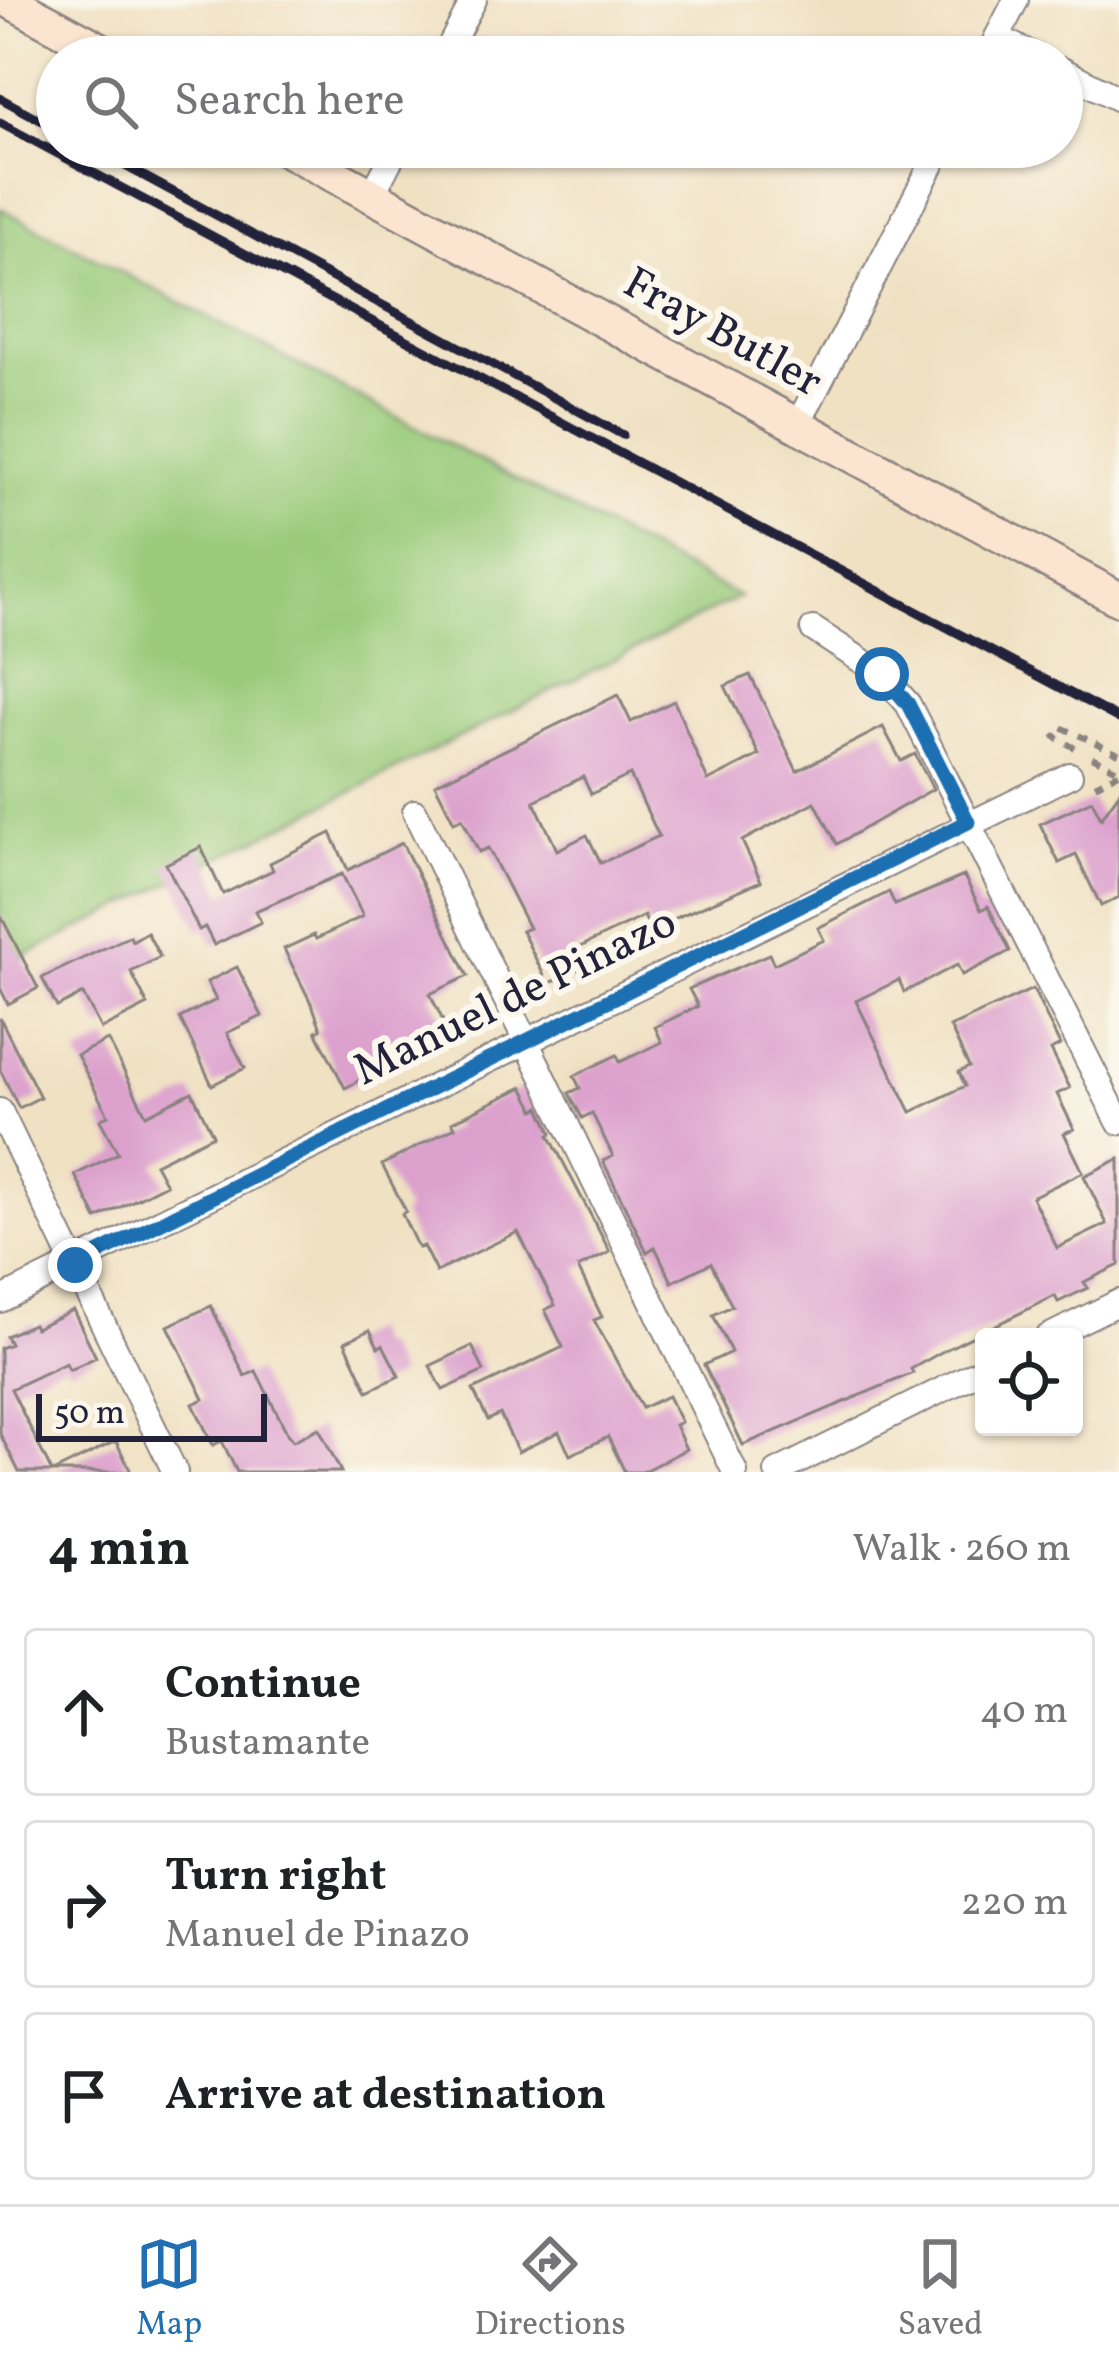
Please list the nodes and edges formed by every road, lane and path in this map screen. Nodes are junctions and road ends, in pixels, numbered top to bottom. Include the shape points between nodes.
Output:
1 (8, 0) edge
2 (474, 0) edge
3 (1016, 0) edge
4 (76, 36) edge
5 (455, 36) edge
6 (998, 36) edge
7 (1083, 81) edge
8 (1119, 99) edge
9 (321, 168) edge
10 (386, 168) edge
11 (929, 168) edge
12 (372, 195) junction
13 (797, 426) junction
14 (1119, 599) edge
15 (813, 629) dead end
16 (1119, 754) edge
17 (1119, 771) edge
18 (1070, 775) dead end
19 (415, 812) dead end
20 (968, 822) junction
21 (526, 1040) junction
22 (0, 1111) edge
23 (1119, 1123) edge
24 (75, 1265) junction
25 (0, 1300) edge
26 (1119, 1302) edge
27 (1066, 1328) edge
28 (975, 1373) edge
29 (175, 1472) edge
30 (735, 1472) edge
31 (777, 1472) edge

1 - 4 street
2 - 5 street
3 - 6 street
7 - 8 street
9 - 12 street, Fray Butler
10 - 12 street
11 - 13 street
12 - 13 street, Fray Butler
13 - 14 street, Fray Butler
15 - 20 street via 882,674 908,704
16 - 17 path via 1061,727 1055,737
18 - 20 street, Manuel de Pinazo
19 - 21 street
20 - 21 street, Manuel de Pinazo
20 - 23 street
21 - 24 street, Manuel de Pinazo
21 - 30 street
22 - 24 street
24 - 25 street, Manuel de Pinazo
24 - 29 street
26 - 27 street
28 - 31 street

